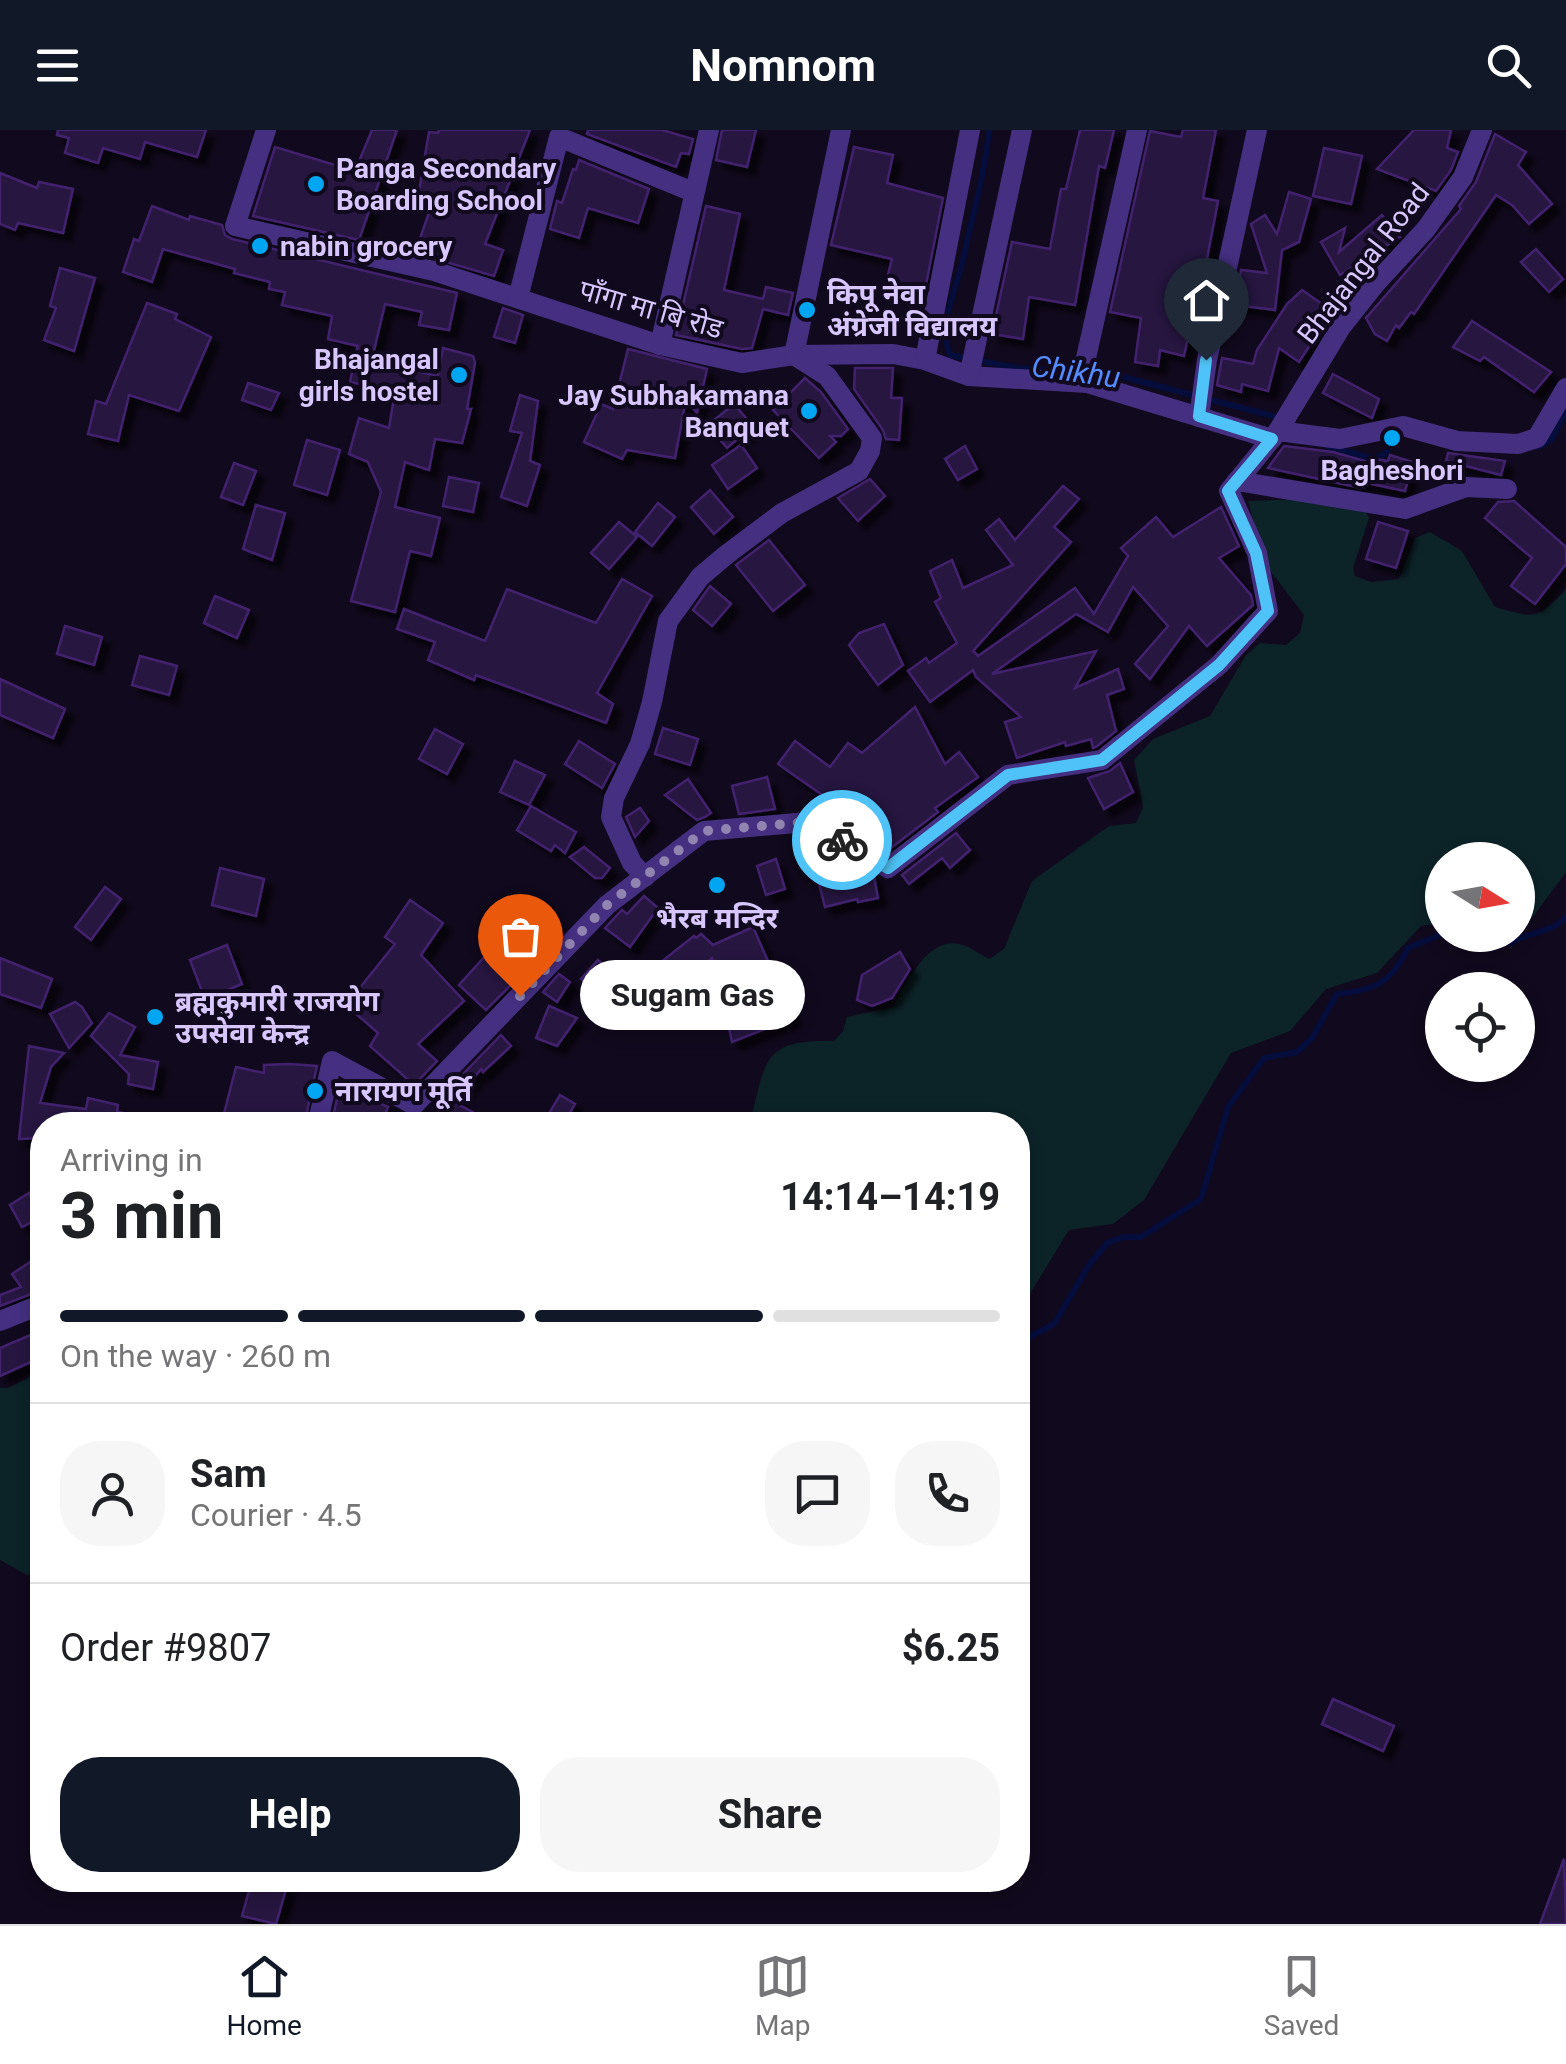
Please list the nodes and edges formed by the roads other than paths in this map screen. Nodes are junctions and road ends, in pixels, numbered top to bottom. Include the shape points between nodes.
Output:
1 (266, 130) edge
2 (709, 130) edge
3 (841, 130) edge
4 (970, 130) edge
5 (1022, 130) edge
6 (1137, 130) edge
7 (1257, 130) edge
8 (1482, 130) edge
9 (693, 192) junction
10 (518, 298) junction
11 (660, 345) junction
12 (794, 355) junction
13 (925, 360) junction
14 (969, 376) junction
15 (1088, 383) junction
16 (1566, 388) edge
17 (1199, 416) junction
18 (1275, 435) junction
19 (1237, 480) junction
20 (1507, 489) dead end
21 (645, 877) junction
22 (320, 1112) edge
23 (30, 1309) edge
24 (0, 1321) edge

1 - 10 street, पाँगा मा बि रोड via 235,226 378,256
2 - 9 street
3 - 12 street
4 - 13 street
5 - 14 street
6 - 15 street via 1086,358
7 - 17 street
8 - 18 street, Bhajangal Road via 1464,177 1341,327
9 - 10 street via 559,137
9 - 11 street
10 - 11 street, पाँगा मा बि रोड
11 - 12 street, पाँगा मा बि रोड via 742,363
12 - 13 street, पाँगा मा बि रोड
12 - 21 street via 827,376 872,438 870,451 859,471 782,514 713,566 668,621 640,744 610,817
13 - 14 street, पाँगा मा बि रोड
14 - 15 street, पाँगा मा बि रोड
15 - 17 street, पाँगा मा बि रोड
16 - 18 street, पाँगा मा बि रोड via 1537,438 1518,444 1458,441 1403,426 1340,439
17 - 18 street, पाँगा मा बि रोड
18 - 19 street, Bhajangal Road
19 - 20 street via 1405,509 1466,487
19 - 21 street via 1228,491 1256,553 1268,611 1219,665 1102,760 1008,775 888,868 819,821 704,831
21 - 22 street via 607,905 414,1105 332,1061
23 - 24 street

